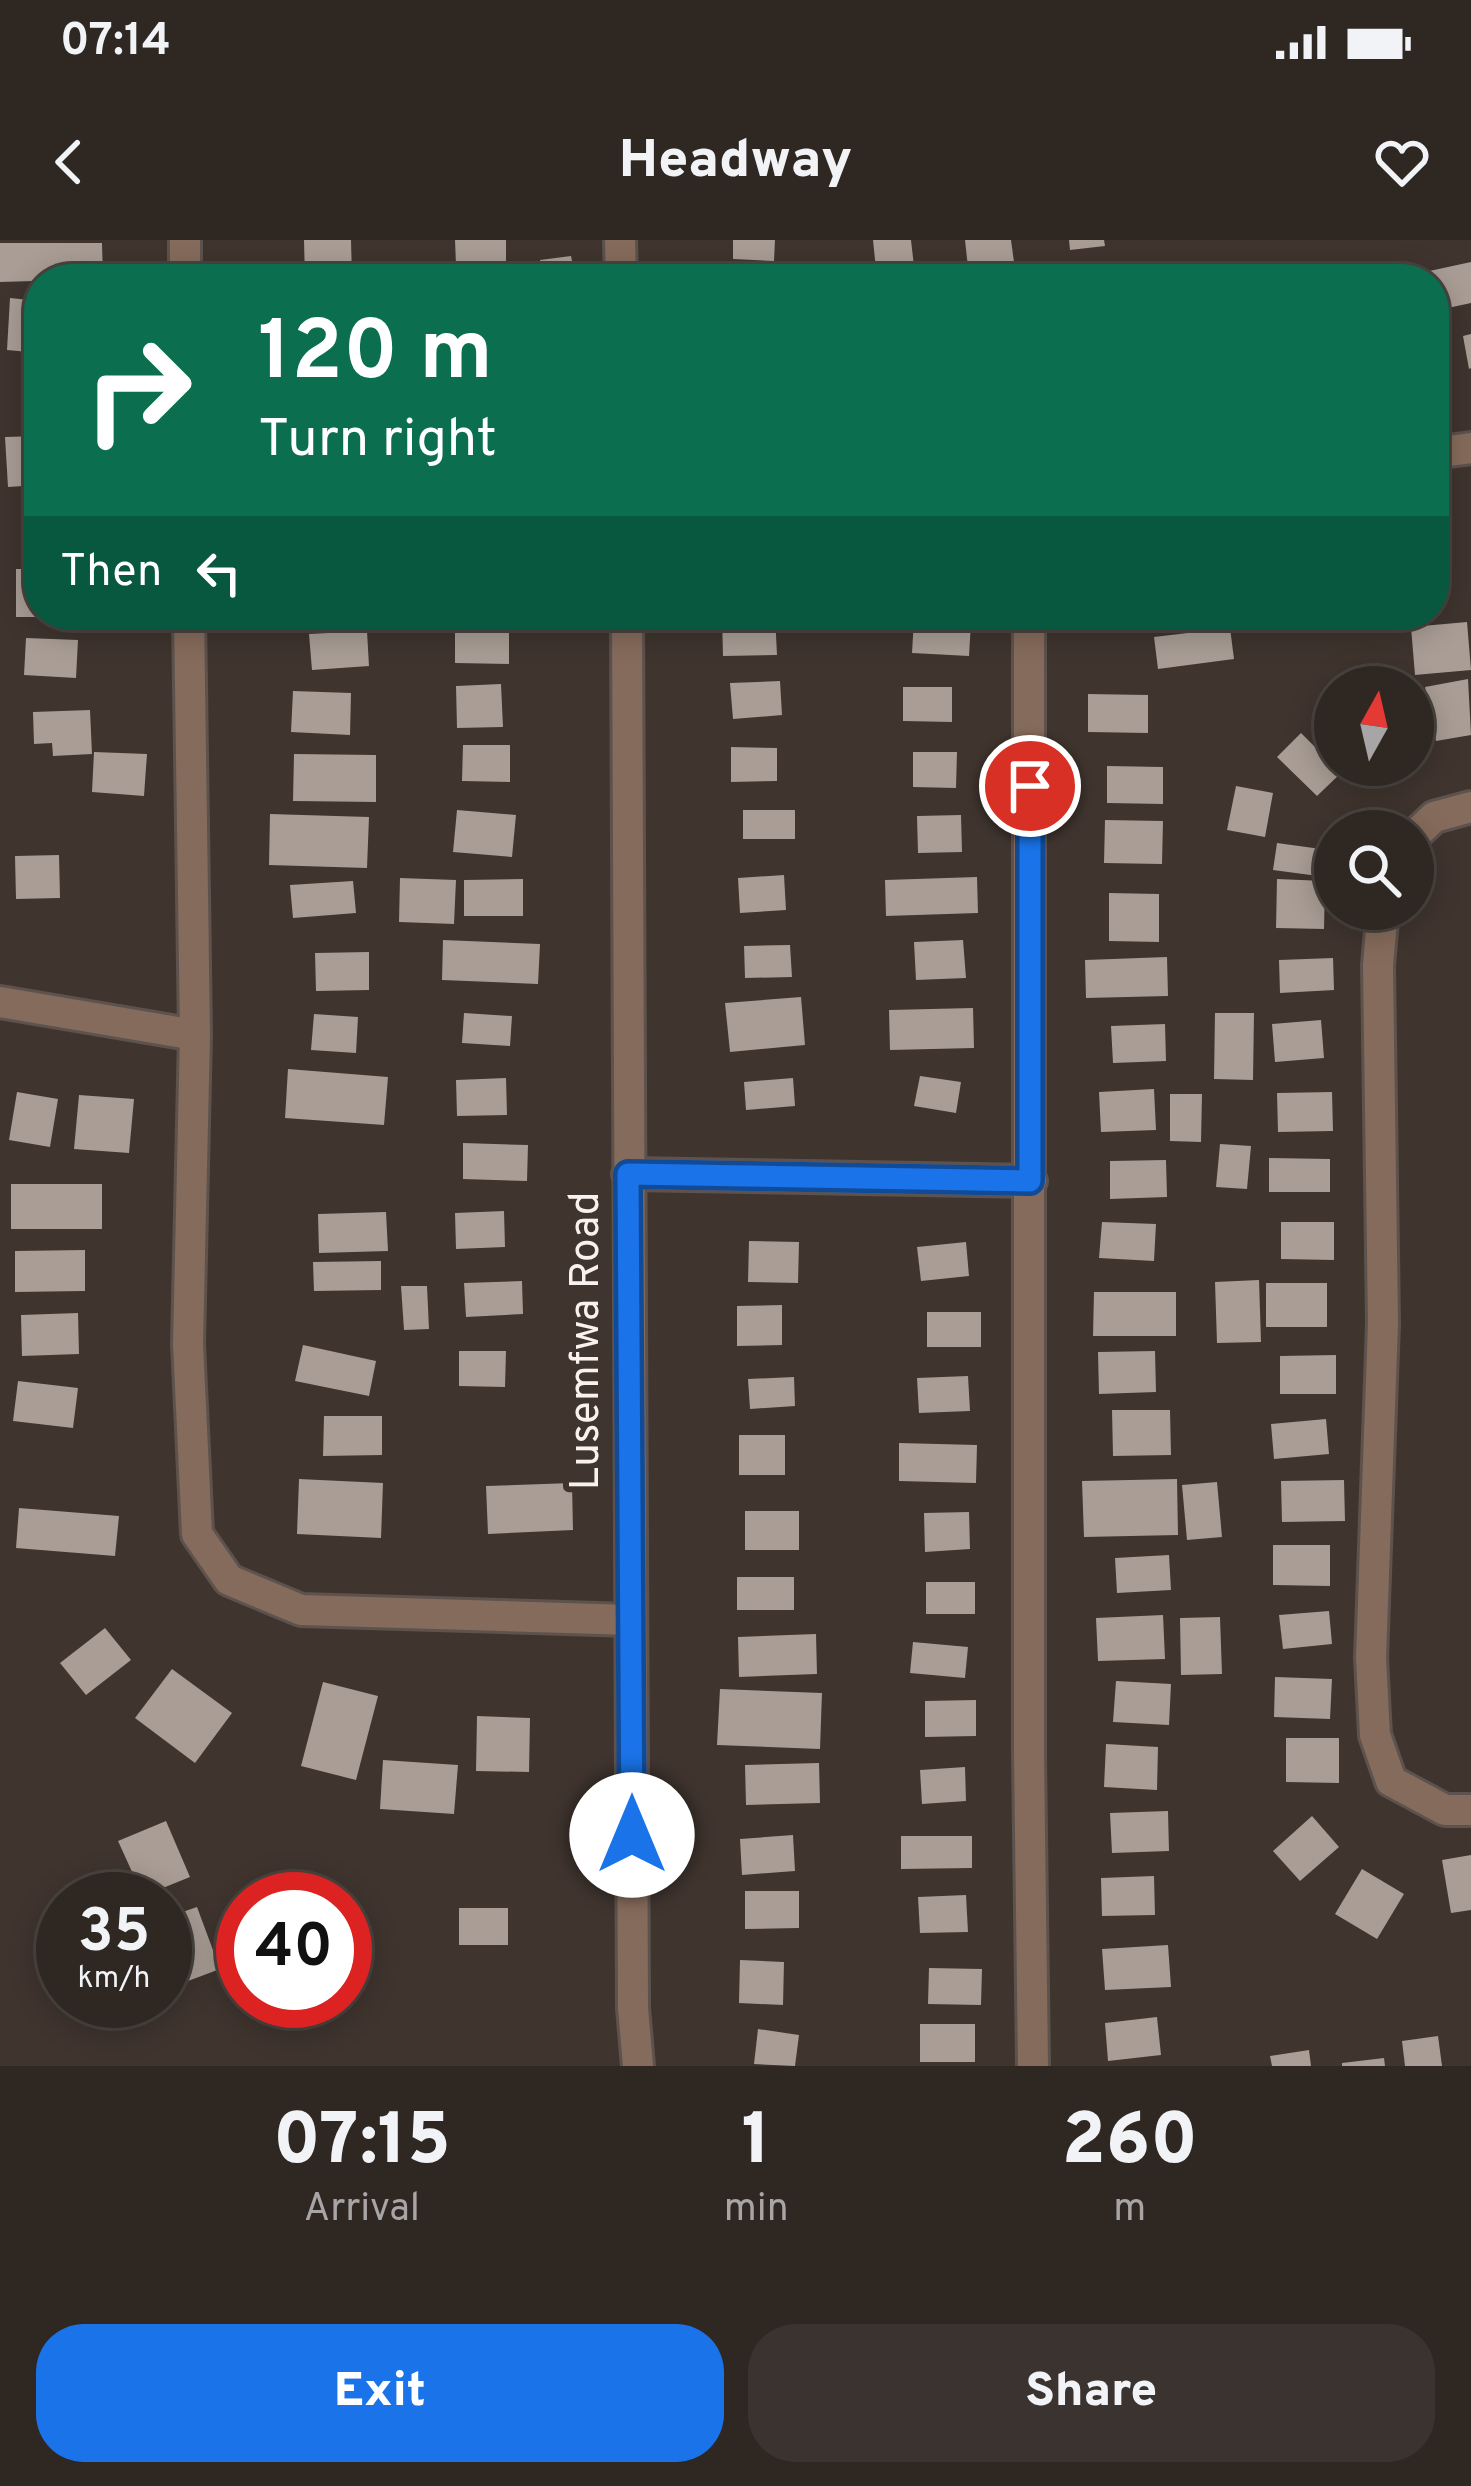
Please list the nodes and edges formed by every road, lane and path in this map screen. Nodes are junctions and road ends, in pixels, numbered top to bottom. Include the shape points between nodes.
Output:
1 (189, 630) edge
2 (627, 630) edge
3 (1029, 630) edge
4 (1471, 807) edge
5 (1434, 817) edge
6 (1382, 930) edge
7 (0, 1001) edge
8 (195, 1035) junction
9 (628, 1174) junction
10 (1030, 1181) junction
11 (631, 1620) junction
12 (1471, 1810) edge
13 (638, 2066) edge
14 (1033, 2066) edge

1 - 8 street
2 - 9 street, Lusemfwa Road
3 - 10 street
4 - 5 street
6 - 12 street via 1375,1735 1391,1781 1445,1810
7 - 8 street
8 - 11 street via 188,1344 197,1534 229,1580 301,1610
9 - 10 street
9 - 11 street, Lusemfwa Road
10 - 14 street
11 - 13 street, Lusemfwa Road

